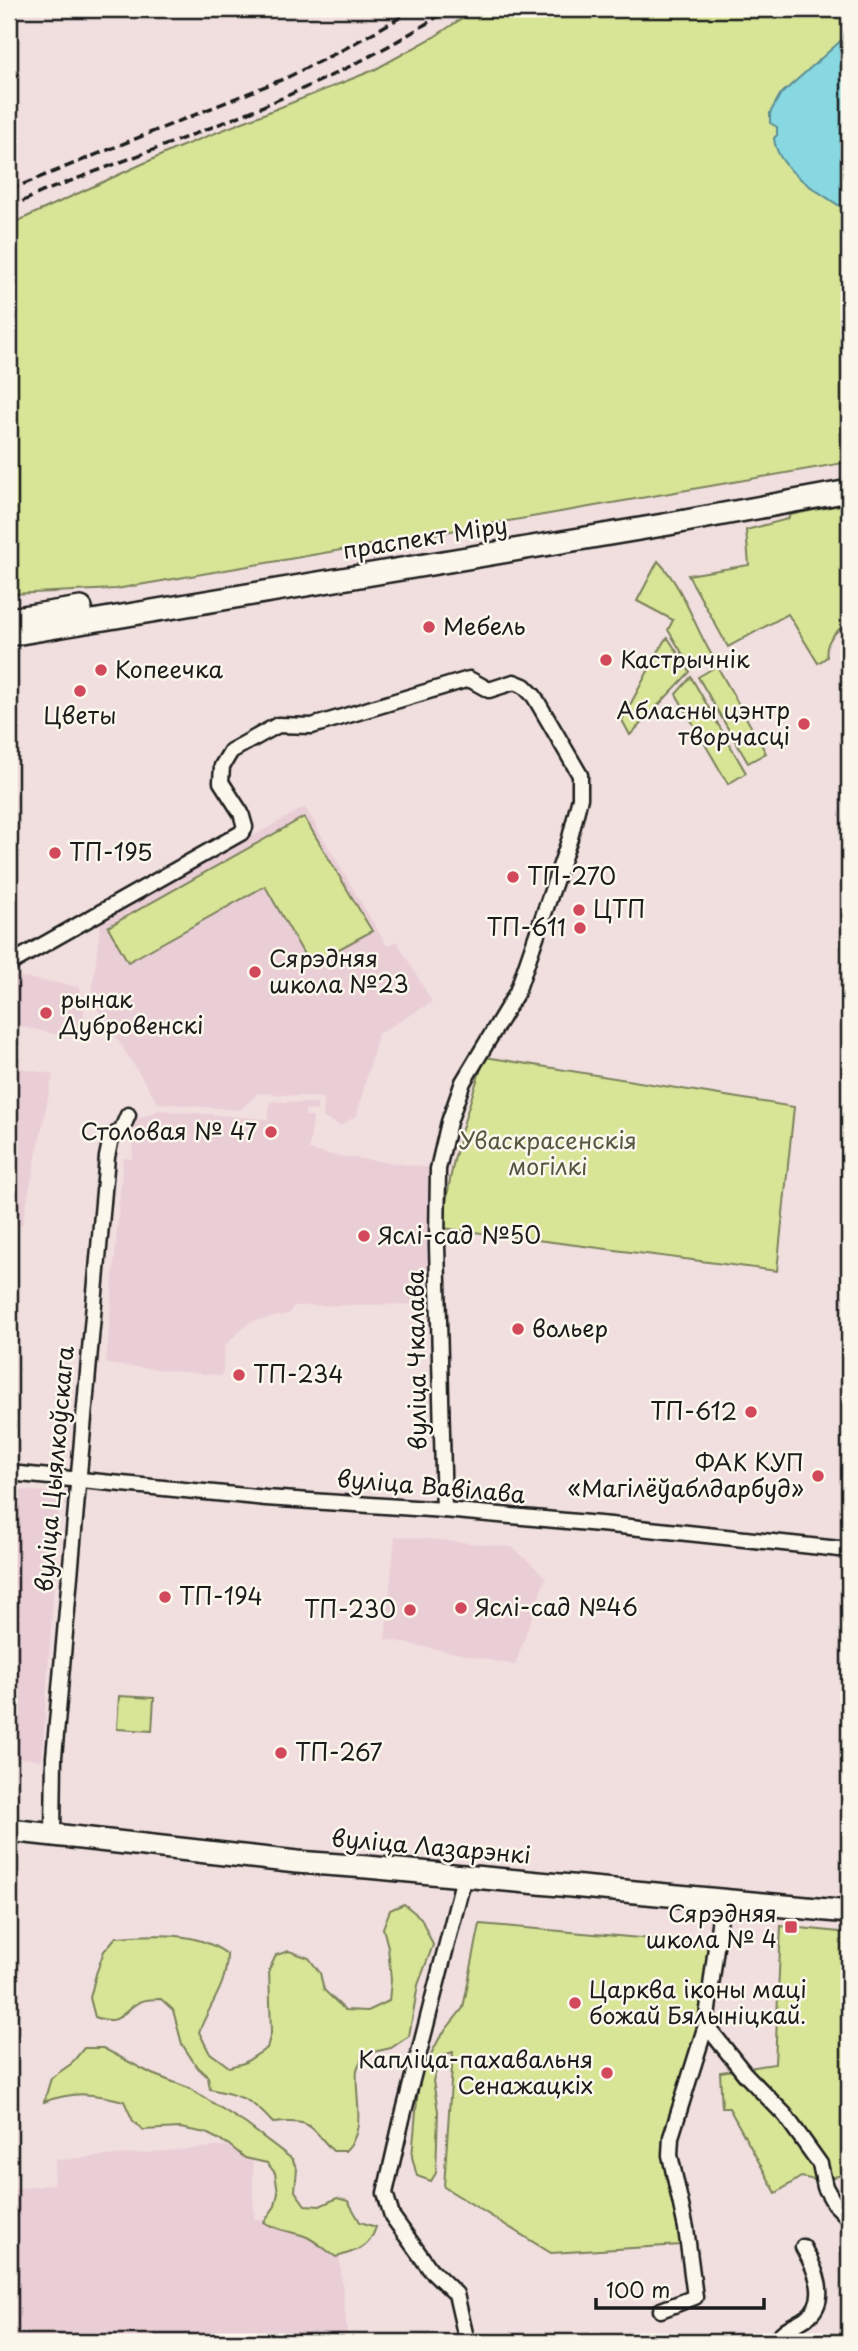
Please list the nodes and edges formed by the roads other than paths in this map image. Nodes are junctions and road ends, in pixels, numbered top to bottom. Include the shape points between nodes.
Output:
1 (849, 479) edge
2 (849, 491) edge
3 (9, 619) edge
4 (9, 635) edge
5 (9, 964) edge
6 (128, 1115) dead end
7 (9, 1473) edge
8 (79, 1479) junction
9 (444, 1510) junction
10 (849, 1550) edge
11 (9, 1830) edge
12 (53, 1835) junction
13 (464, 1877) junction
14 (722, 1901) junction
15 (849, 1912) edge
16 (706, 2025) junction
17 (849, 2218) edge
18 (803, 2246) dead end
19 (661, 2310) dead end
20 (467, 2342) edge
21 (775, 2342) edge

1 - 3 main road, праспект Міру
2 - 4 main road, праспект Міру
5 - 9 street, вуліца Чкалава via 241,833 245,827 241,813 220,782 222,766 231,751 278,725 312,726 469,679 489,690 514,682 534,696 580,775 580,797 517,992 463,1082 438,1168
6 - 8 street, вуліца Цыялкоўскага via 111,1138 107,1157
7 - 8 street, вуліца Вавілава
8 - 9 street, вуліца Вавілава
8 - 12 street, вуліца Цыялкоўскага via 54,1757
9 - 10 street, вуліца Вавілава
11 - 12 main road, вуліца Лазарэнкі
12 - 13 main road, вуліца Лазарэнкі
13 - 14 main road, вуліца Лазарэнкі
13 - 20 street via 385,2193 392,2216 430,2269 456,2294
14 - 15 main road, вуліца Лазарэнкі
14 - 16 street
16 - 17 street via 785,2115 820,2164 834,2203
16 - 19 street via 671,2137 670,2155 695,2297
18 - 21 street via 818,2275 817,2305

